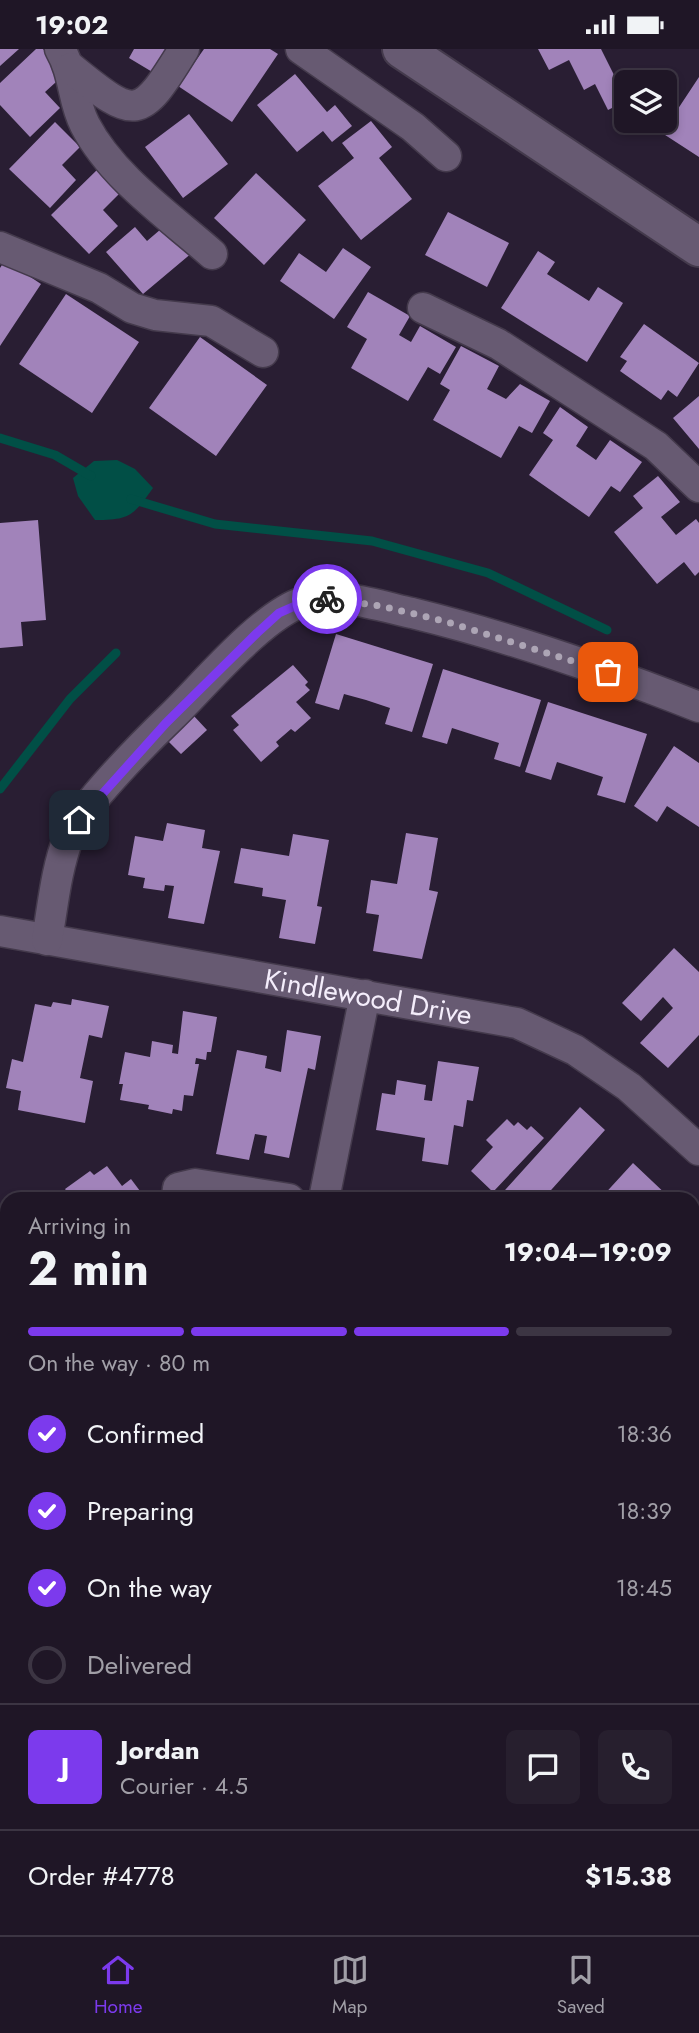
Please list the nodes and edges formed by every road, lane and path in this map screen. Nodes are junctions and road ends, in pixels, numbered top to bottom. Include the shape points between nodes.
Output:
1 (184, 49) edge
2 (301, 49) edge
3 (402, 49) edge
4 (66, 59) edge
5 (446, 156) dead end
6 (0, 247) edge
7 (699, 247) edge
8 (212, 254) dead end
9 (424, 309) dead end
10 (262, 352) dead end
11 (699, 487) edge
12 (699, 707) edge
13 (0, 931) edge
14 (47, 940) junction
15 (365, 995) junction
16 (699, 1150) edge
17 (178, 1192) edge
18 (245, 1192) edge
19 (325, 1192) edge

1 - 4 street via 156,94 129,106 116,104
2 - 5 street via 413,127
3 - 7 street
4 - 8 street via 83,122 94,141 117,169
6 - 10 street via 99,288 132,308 211,321
9 - 11 street via 498,344 656,446
12 - 14 street via 569,658 444,621 381,606 329,599 304,602 279,613 257,633 88,807 70,834 58,872
13 - 14 street, Kindlewood Drive
14 - 15 street, Kindlewood Drive
15 - 16 street, Kindlewood Drive via 517,1023 575,1050 629,1087
15 - 19 street
17 - 18 street via 195,1184

